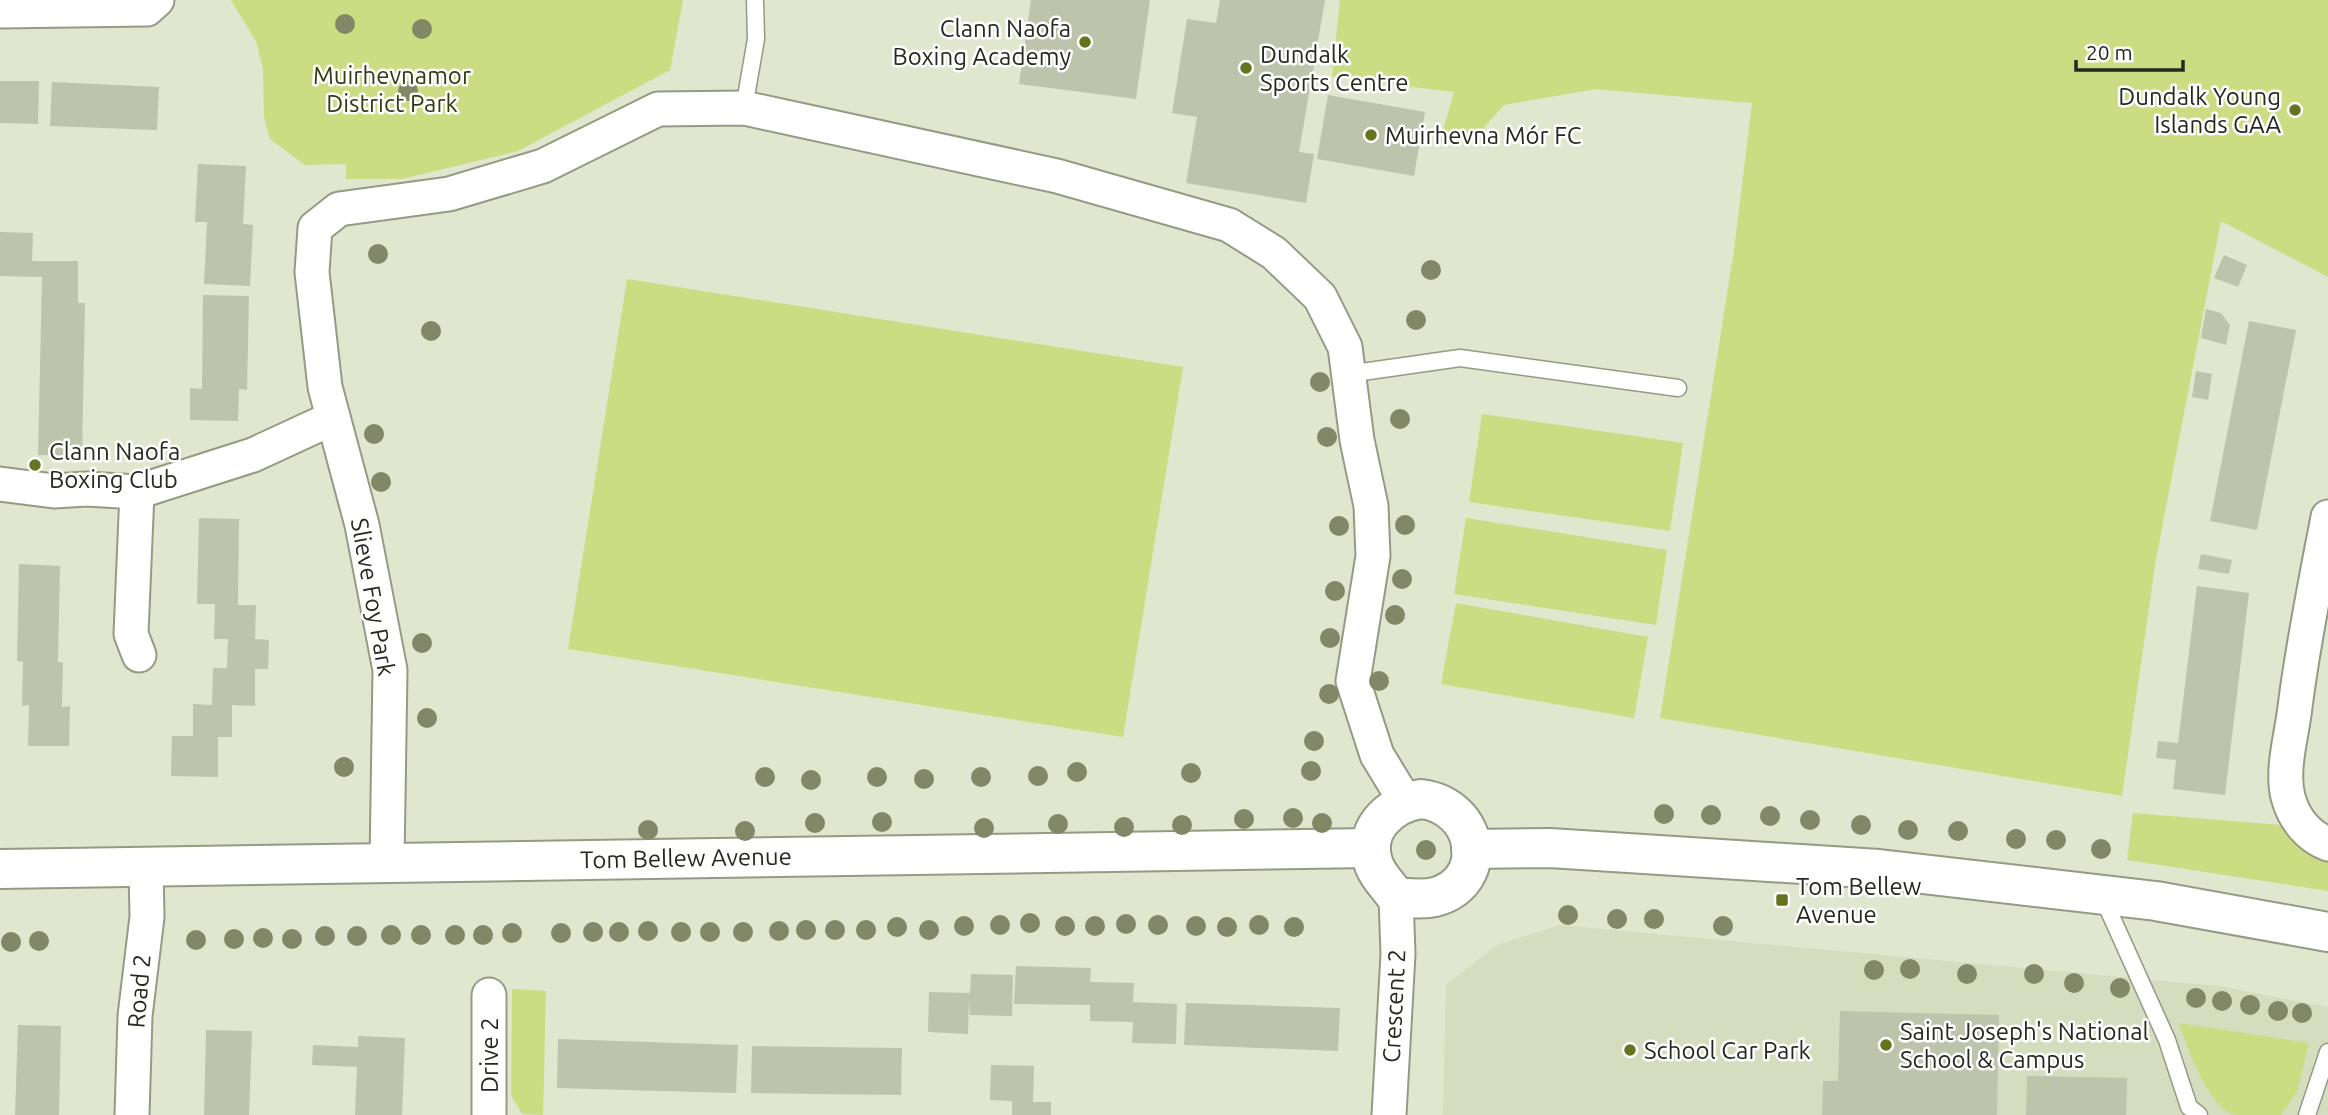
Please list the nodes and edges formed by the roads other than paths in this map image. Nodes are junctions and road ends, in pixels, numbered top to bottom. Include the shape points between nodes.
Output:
1 (157, 0) edge
2 (755, 0) edge
3 (0, 11) edge
4 (744, 107) junction
5 (1348, 374) junction
6 (1678, 388) dead end
7 (334, 418) junction
8 (0, 484) edge
9 (137, 492) junction
10 (2328, 517) edge
11 (139, 655) dead end
12 (1405, 801) junction
13 (2328, 844) edge
14 (1371, 848) junction
15 (1471, 849) junction
16 (387, 862) junction
17 (146, 868) junction
18 (0, 869) edge
19 (2102, 895) junction
20 (1396, 897) junction
21 (2328, 932) edge
22 (489, 995) dead end
23 (2328, 1052) edge
24 (132, 1115) edge
25 (489, 1115) edge
26 (1389, 1115) edge
27 (2199, 1115) edge
28 (2307, 1115) edge

1 - 3 street via 147,9
2 - 4 lane via 756,38
4 - 5 street via 1057,176 1229,225 1274,253 1320,297 1345,347
4 - 7 street, Slieve Foy Park via 658,109 543,166 449,194 339,209 315,228 312,272 325,387
5 - 6 lane via 1460,358
5 - 12 street via 1371,506 1372,544 1353,681 1377,755
7 - 9 street via 253,455
7 - 16 street, Slieve Foy Park via 362,525 390,670
8 - 9 street via 54,491
9 - 11 street via 131,634
10 - 13 street via 2297,681 2286,780 2288,797 2302,827
12 - 14 street via 1381,820
12 - 15 street via 1436,801 1450,808 1462,819
14 - 16 street, Tom Bellew Avenue
14 - 20 street via 1373,864
15 - 19 street via 1550,848 1879,869
15 - 20 street via 1469,864 1451,889 1422,899
16 - 17 street, Tom Bellew Avenue
17 - 18 street, Tom Bellew Avenue
17 - 24 street, Road 2 via 147,918 135,1016
19 - 21 street
19 - 27 lane via 2167,1040 2189,1107
20 - 26 street, Crescent 2 via 1398,954
22 - 25 street, Drive 2
23 - 28 lane

